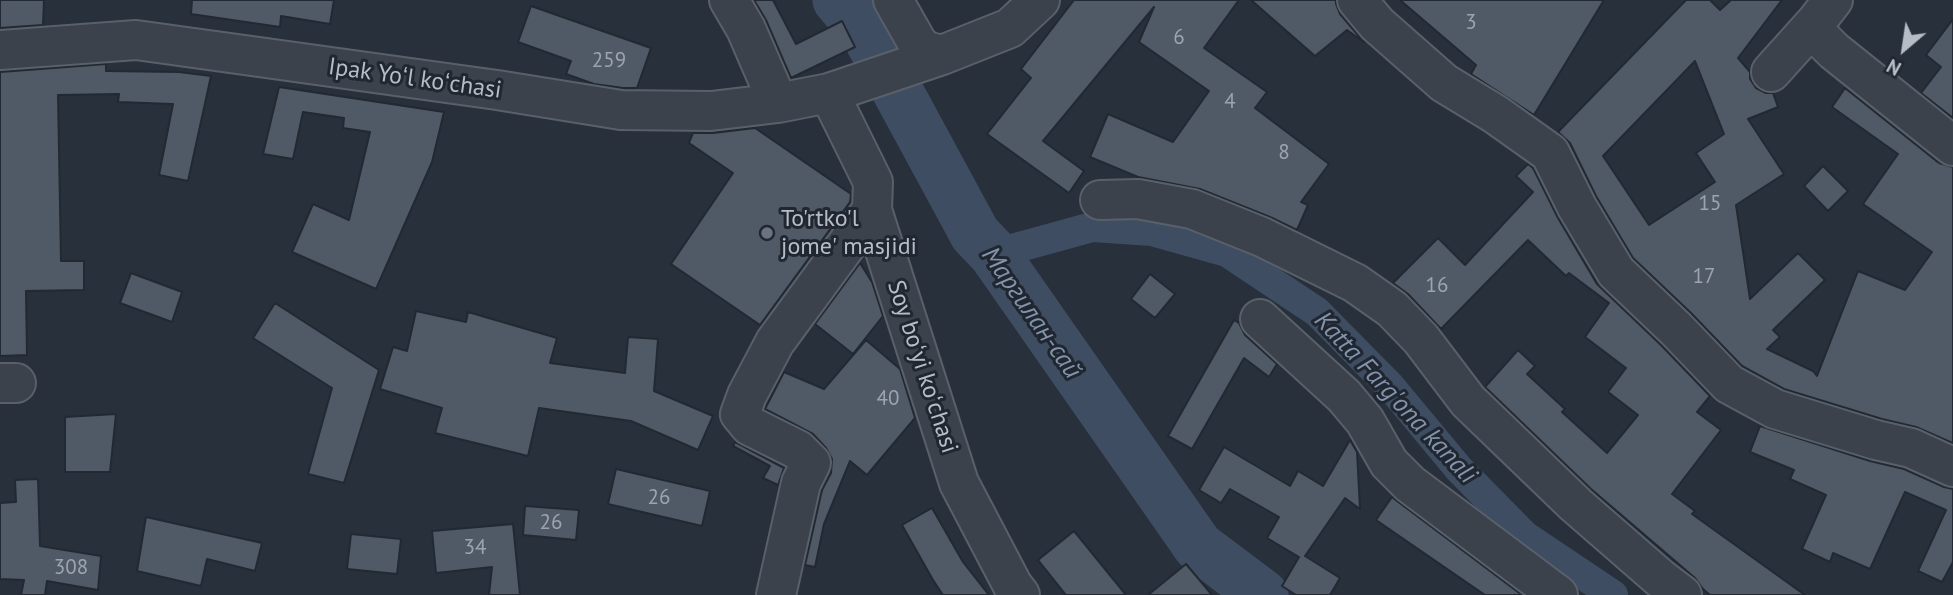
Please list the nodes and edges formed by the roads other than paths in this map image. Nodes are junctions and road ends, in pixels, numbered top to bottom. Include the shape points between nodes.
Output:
1 (729, 0) edge
2 (893, 0) edge
3 (1040, 0) edge
4 (1357, 0) edge
5 (1824, 11) edge
6 (0, 50) edge
7 (942, 55) junction
8 (1771, 72) dead end
9 (829, 93) junction
10 (778, 103) junction
11 (1953, 146) edge
12 (1100, 200) dead end
13 (872, 210) junction
14 (1260, 319) dead end
15 (1953, 467) edge
16 (776, 595) edge
17 (1020, 595) edge
18 (1558, 595) edge
19 (1682, 595) edge

1 - 10 street
2 - 7 street via 918,44
3 - 7 street, Ipak Yoʻl koʻchasi via 1010,28
4 - 15 street via 1377,24 1444,83 1550,153 1616,272 1729,384 1775,409 1910,449
5 - 8 street
5 - 11 street via 1818,36
6 - 10 street, Ipak Yoʻl koʻchasi via 136,40 621,110 711,111
7 - 9 street, Ipak Yoʻl koʻchasi
9 - 10 street, Ipak Yoʻl koʻchasi
9 - 13 street, Soy boʻyi koʻchasi via 873,181
12 - 19 street via 1138,200 1192,209 1262,236 1355,283 1392,309 1468,401 1576,505
13 - 16 street via 775,342 740,414 750,426 798,450 811,463 801,484
13 - 17 street, Soy boʻyi koʻchasi via 959,483
14 - 18 street via 1344,396 1389,463 1410,484

